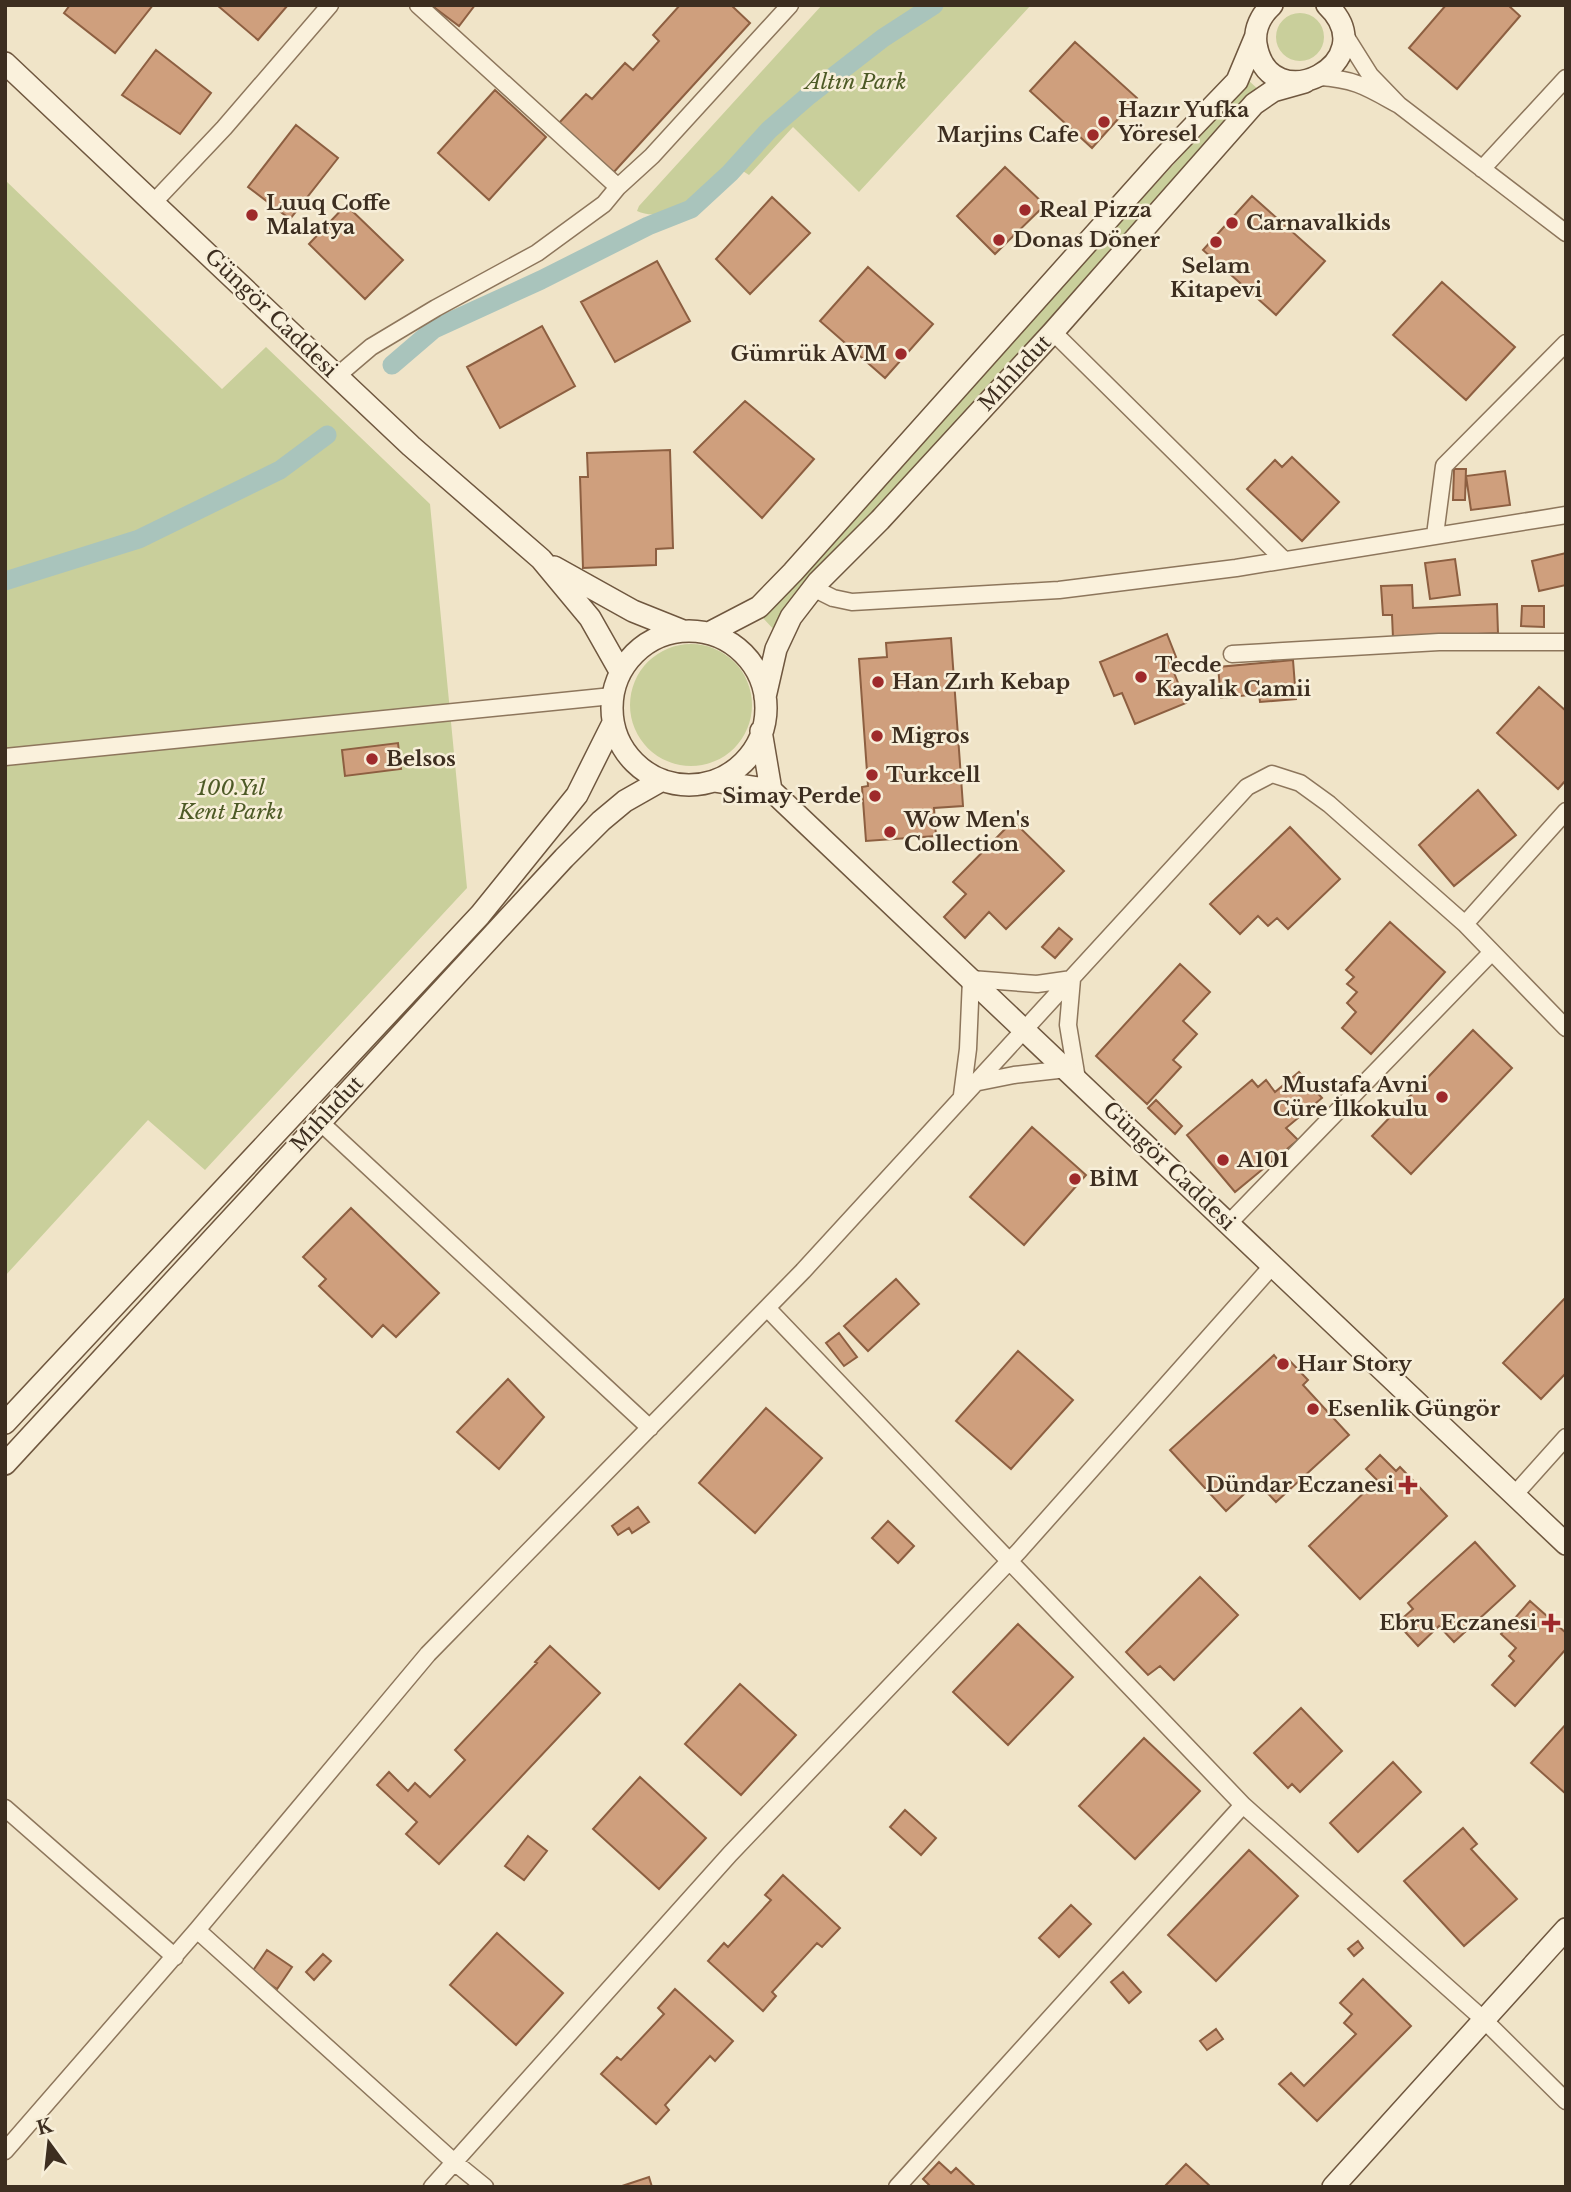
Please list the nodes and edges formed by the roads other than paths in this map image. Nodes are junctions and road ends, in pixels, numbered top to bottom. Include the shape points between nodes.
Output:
1 (330, 5) edge
2 (418, 5) edge
3 (790, 5) edge
4 (1272, 5) edge
5 (1327, 5) edge
6 (1351, 5) edge
7 (1256, 22) edge
8 (1342, 31) junction
9 (5, 64) edge
10 (1566, 78) edge
11 (1312, 80) junction
12 (1399, 105) junction
13 (1482, 169) junction
14 (618, 187) junction
15 (154, 202) junction
16 (1566, 233) edge
17 (1053, 332) junction
18 (1566, 342) edge
19 (337, 376) junction
20 (1566, 515) edge
21 (1435, 536) junction
22 (541, 559) junction
23 (1284, 560) junction
24 (814, 588) junction
25 (683, 631) junction
26 (709, 633) junction
27 (1566, 642) edge
28 (1231, 654) dead end
29 (620, 671) junction
30 (612, 696) junction
31 (765, 698) junction
32 (613, 723) junction
33 (761, 731) junction
34 (5, 757) edge
35 (662, 780) junction
36 (714, 781) junction
37 (771, 790) junction
38 (1566, 811) edge
39 (1465, 925) junction
40 (1491, 953) junction
41 (971, 979) junction
42 (1072, 979) junction
43 (1024, 1028) junction
44 (1566, 1028) edge
45 (1072, 1074) junction
46 (974, 1083) junction
47 (962, 1096) junction
48 (319, 1122) junction
49 (1229, 1223) junction
50 (1273, 1265) junction
51 (767, 1308) junction
52 (5, 1423) edge
53 (650, 1427) junction
54 (1566, 1437) edge
55 (5, 1464) edge
56 (1515, 1494) junction
57 (1566, 1544) edge
58 (1010, 1560) junction
59 (1243, 1805) junction
60 (5, 1808) edge
61 (1566, 1929) edge
62 (197, 1930) junction
63 (174, 1957) junction
64 (1483, 2019) junction
65 (1566, 2101) edge
66 (5, 2151) edge
67 (453, 2161) junction
68 (432, 2187) edge
69 (485, 2187) edge
70 (897, 2187) edge
71 (1333, 2187) edge

1 - 15 street
2 - 14 street
3 - 14 street
4 - 7 main road, Mıhlıdut
5 - 8 main road
6 - 8 main road
7 - 11 main road via 1258,53 1270,71 1290,81
7 - 26 main road, Mıhlıdut via 1237,81 793,572 759,607
8 - 11 main road via 1338,58
8 - 12 street via 1370,75
9 - 15 main road, Güngör Caddesi
10 - 13 street
11 - 12 street via 1343,78
11 - 17 main road, Mıhlıdut via 1273,91 1254,104
12 - 13 street
13 - 16 street
14 - 19 street via 604,204 537,253 371,347
15 - 19 main road, Güngör Caddesi
17 - 23 street
17 - 24 main road, Mıhlıdut
18 - 21 street via 1444,466
19 - 22 main road, Güngör Caddesi
20 - 21 street
21 - 23 street
22 - 25 main road via 633,611
22 - 29 main road via 590,618
23 - 24 street via 1046,591 852,602
24 - 31 main road, Mıhlıdut via 791,617 776,649
25 - 26 main road
25 - 29 main road via 647,643
26 - 31 main road via 732,644 751,662
27 - 28 street via 1439,642
29 - 30 main road
30 - 32 main road
30 - 34 street
31 - 33 main road
32 - 35 main road via 622,747 639,767
32 - 52 main road, Mıhlıdut via 578,795 480,915
33 - 36 main road via 755,748 737,768
33 - 37 main road
35 - 36 main road via 688,785
35 - 48 main road, Mıhlıdut via 601,821
36 - 37 main road
37 - 41 main road, Güngör Caddesi
38 - 39 street
39 - 40 street
39 - 42 street via 1329,804 1300,783 1272,774 1247,787
40 - 44 street
40 - 49 street
41 - 42 street via 1037,984
41 - 43 main road, Güngör Caddesi
41 - 47 street
42 - 43 street
42 - 45 street via 1068,1025
43 - 45 main road, Güngör Caddesi
43 - 46 street
45 - 46 street via 1014,1075
45 - 49 main road, Güngör Caddesi
46 - 47 street
47 - 51 street
48 - 53 street
48 - 55 main road, Mıhlıdut
49 - 50 main road, Güngör Caddesi
50 - 56 main road, Güngör Caddesi
50 - 58 street
51 - 53 street
51 - 58 street
53 - 62 street via 428,1654
54 - 56 street
56 - 57 main road, Güngör Caddesi
58 - 59 street
58 - 67 street via 730,1854
59 - 64 street
59 - 70 street
60 - 63 street
61 - 64 main road
62 - 63 street
62 - 67 street
63 - 66 street
64 - 65 street
64 - 71 main road
67 - 68 street
67 - 69 street

